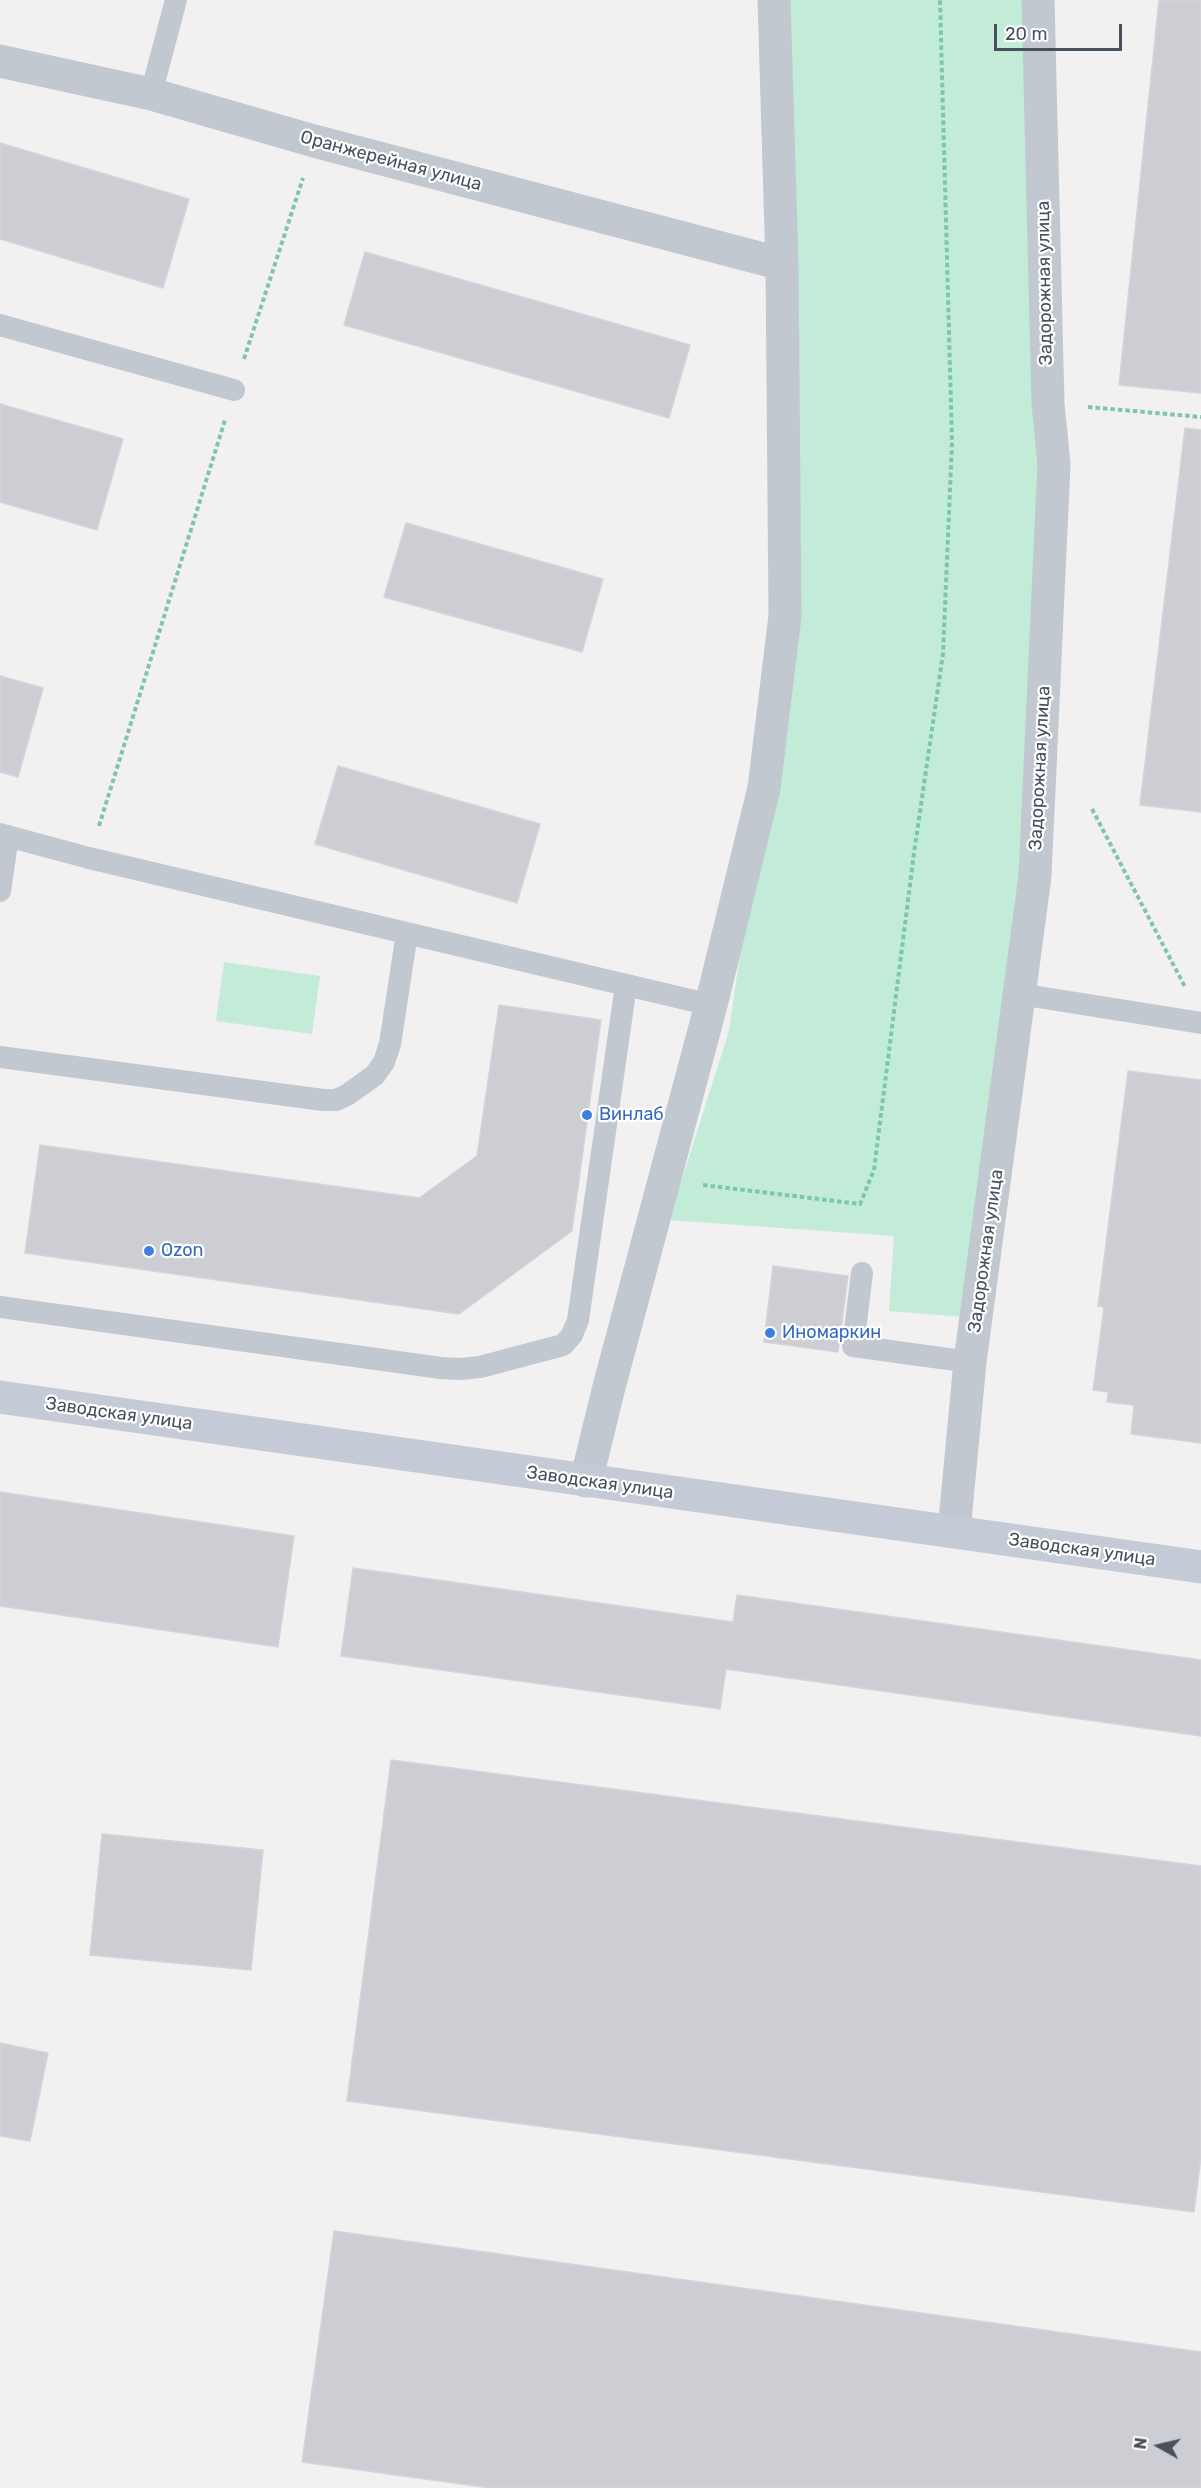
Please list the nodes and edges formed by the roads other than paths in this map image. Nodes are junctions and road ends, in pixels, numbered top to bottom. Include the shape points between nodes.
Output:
1 (176, 0) edge
2 (774, 0) edge
3 (1038, 0) edge
4 (0, 61) edge
5 (151, 94) junction
6 (782, 264) junction
7 (0, 325) edge
8 (234, 390) road end
9 (4, 835) edge
10 (0, 891) edge
11 (407, 933) junction
12 (626, 985) junction
13 (1019, 994) junction
14 (711, 1005) junction
15 (1201, 1023) edge
16 (0, 1057) edge
17 (862, 1273) dead end
18 (0, 1307) edge
19 (970, 1362) junction
20 (0, 1396) edge
21 (586, 1481) junction
22 (954, 1531) junction
23 (1201, 1567) edge

1 - 5 lane
2 - 6 street
3 - 13 street, Задорожная улица via 1047,404 1054,464 1035,876
4 - 5 street, Оранжерейная улица
5 - 6 street, Оранжерейная улица
6 - 14 street via 785,616 764,788
7 - 8 lane
9 - 10 lane
9 - 11 lane
11 - 12 lane
11 - 16 lane via 384,1062 375,1075 336,1100
12 - 14 lane
12 - 18 lane via 578,1320 563,1345 480,1367 441,1368
13 - 15 lane
13 - 19 street, Задорожная улица
14 - 21 street
17 - 19 lane via 853,1346
19 - 22 street, Задорожная улица
20 - 21 street, Заводская улица
21 - 22 street, Заводская улица
22 - 23 street, Заводская улица

